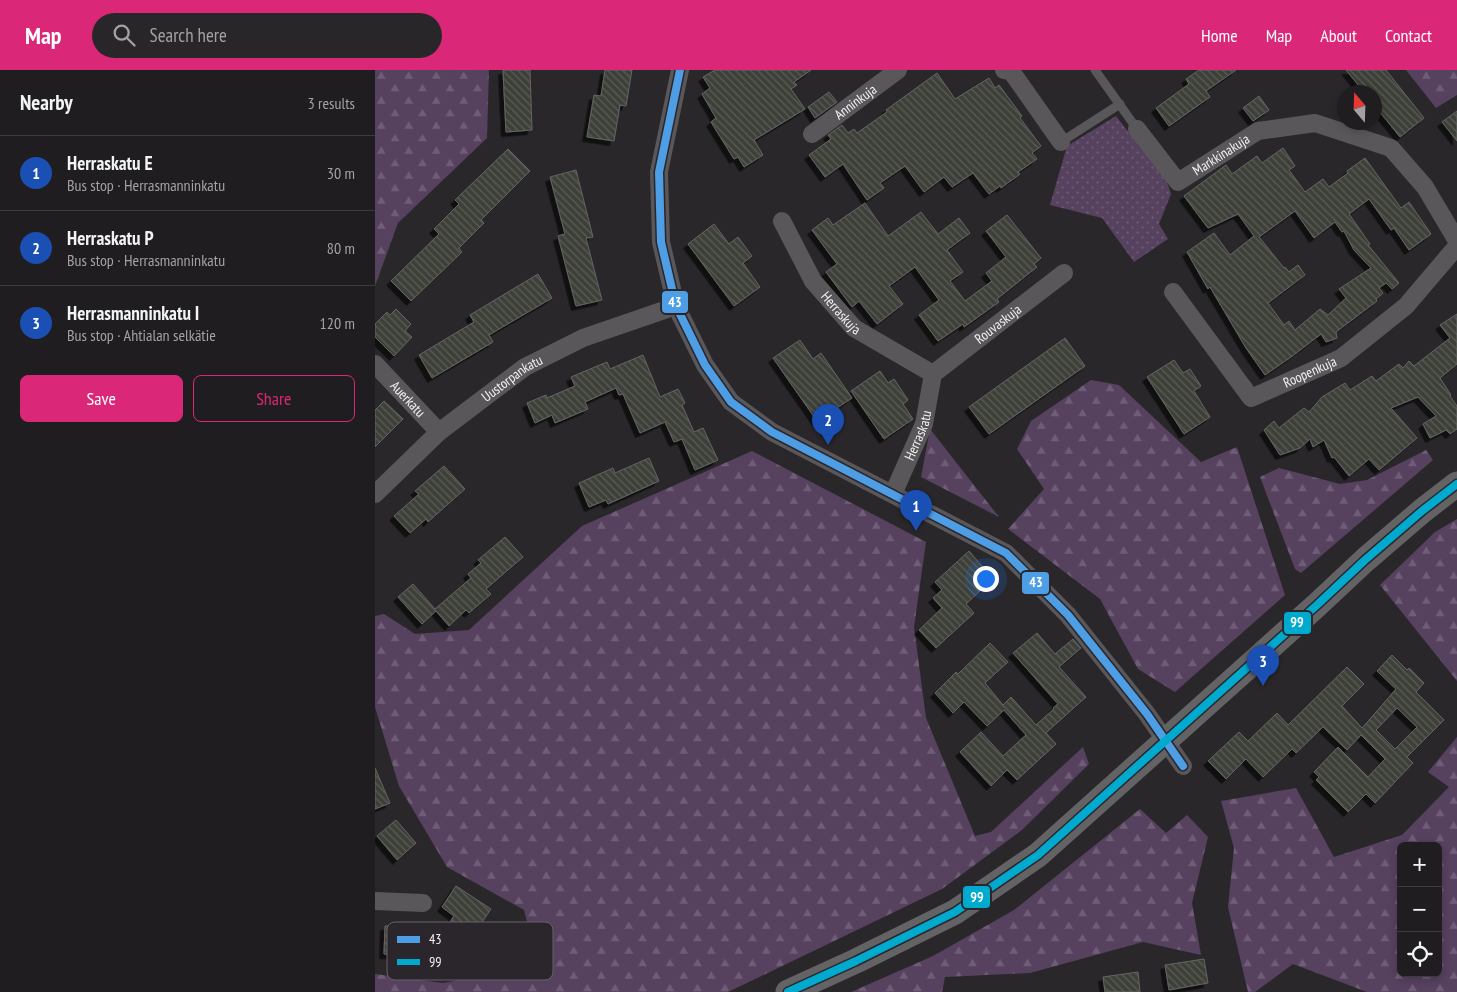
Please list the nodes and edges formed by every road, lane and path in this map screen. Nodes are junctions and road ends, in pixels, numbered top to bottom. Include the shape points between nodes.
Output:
1 (680, 70) edge
2 (898, 70) edge
3 (1009, 70) edge
4 (1095, 70) edge
5 (1119, 104) junction
6 (1137, 129) joint
7 (812, 134) dead end
8 (1061, 142) joint
9 (782, 221) dead end
10 (1457, 241) edge
11 (1457, 246) edge
12 (1064, 273) dead end
13 (1173, 292) dead end
14 (676, 306) junction
15 (375, 364) edge
16 (933, 374) junction
17 (439, 432) junction
18 (1457, 484) edge
19 (375, 494) edge
20 (893, 494) junction
21 (1166, 740) junction
22 (1183, 766) dead end
23 (375, 900) edge
24 (423, 903) dead end
25 (798, 990) edge

1 - 14 street via 659,172 661,242
2 - 7 street, Anninkuja
3 - 8 street
4 - 5 lane
5 - 6 lane
5 - 8 lane
6 - 10 street, Markkinakuja via 1178,182 1258,131 1315,123 1391,148 1425,187
9 - 16 street, Herraskuja via 813,281 854,328
11 - 13 street, Roopenkuja via 1406,306 1341,358 1251,398
12 - 16 street, Rouvaskuja
14 - 17 street, Uustorpankatu via 583,338 525,367
14 - 20 street via 705,365 731,402 772,432
15 - 17 street, Auerkatu
16 - 20 street, Herraskatu via 924,424
17 - 19 street, Uustorpankatu
18 - 21 street via 1365,560
20 - 21 street via 1006,553 1068,615
21 - 22 street
21 - 25 street via 1038,855 955,912
23 - 24 street

